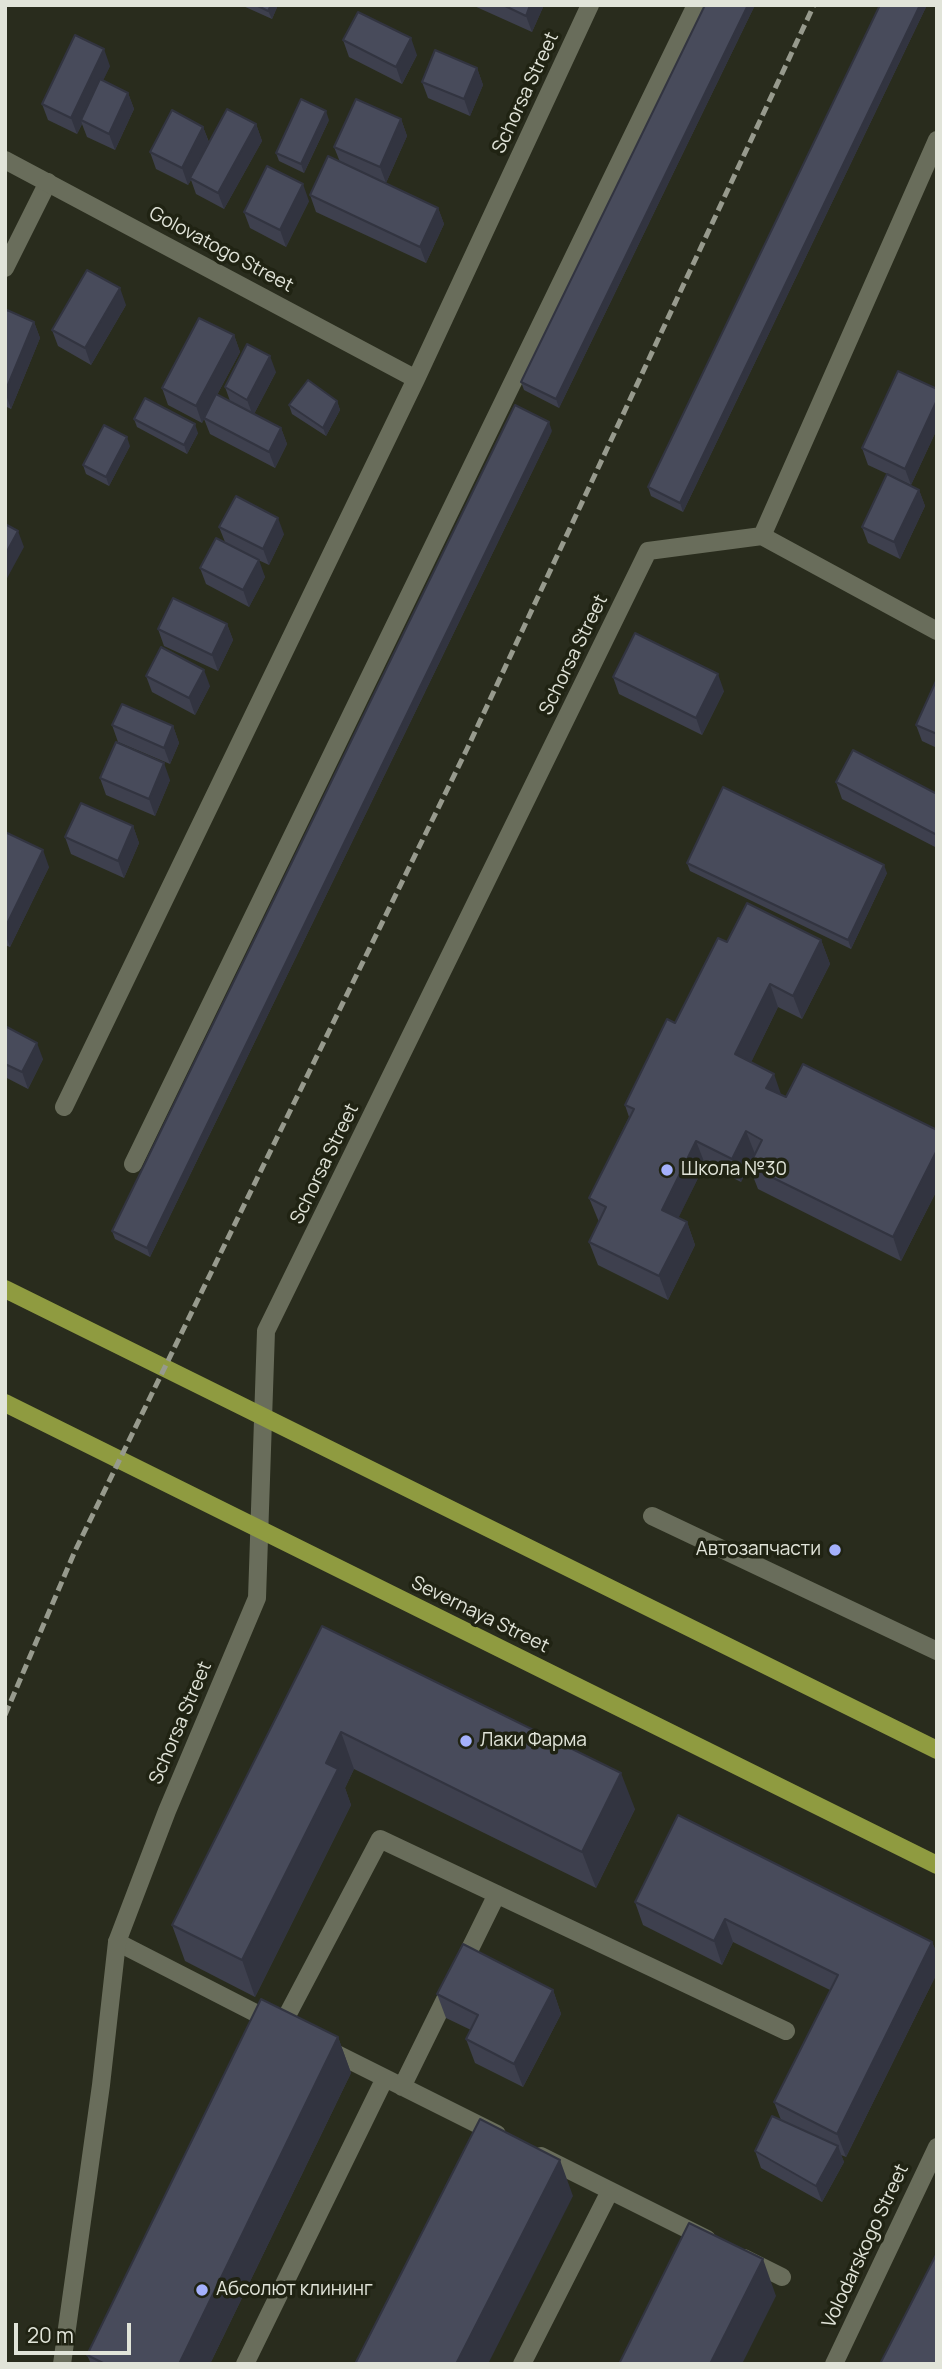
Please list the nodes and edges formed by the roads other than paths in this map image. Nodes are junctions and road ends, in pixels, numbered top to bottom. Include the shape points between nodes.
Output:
1 (590, 5) edge
2 (696, 5) edge
3 (937, 140) edge
4 (5, 160) edge
5 (48, 182) junction
6 (5, 268) edge
7 (416, 379) junction
8 (762, 536) junction
9 (937, 631) edge
10 (64, 1107) dead end
11 (132, 1164) dead end
12 (5, 1289) edge
13 (5, 1403) edge
14 (652, 1516) dead end
15 (937, 1651) edge
16 (937, 1750) edge
17 (937, 1865) edge
18 (497, 1894) junction
19 (117, 1942) junction
20 (786, 2031) dead end
21 (293, 2032) junction
22 (384, 2078) junction
23 (402, 2087) junction
24 (937, 2147) edge
25 (610, 2190) junction
26 (782, 2277) dead end
27 (62, 2364) edge
28 (246, 2364) edge
29 (522, 2364) edge
30 (834, 2364) edge

1 - 7 street, Schorsa Street
2 - 11 street
3 - 8 street
4 - 5 street, Golovatogo Street
5 - 6 street
5 - 7 street, Golovatogo Street
7 - 10 street, Schorsa Street
8 - 9 street
8 - 19 street, Schorsa Street via 648,551 266,1331 257,1598
12 - 16 main road
13 - 17 main road, Severnaya Street
14 - 15 street
18 - 20 street
18 - 21 street via 380,1839
18 - 23 street
19 - 21 street
19 - 27 street, Schorsa Street
21 - 22 street
22 - 23 street
22 - 28 street
23 - 25 street
24 - 30 street, Volodarskogo Street
25 - 26 street via 687,2236
25 - 29 street

